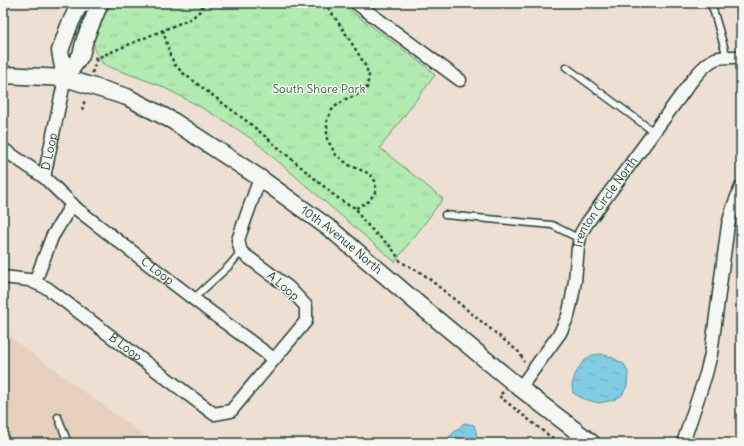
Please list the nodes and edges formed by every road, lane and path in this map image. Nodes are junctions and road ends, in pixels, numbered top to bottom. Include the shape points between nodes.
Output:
1 (84, 3) edge
2 (100, 3) edge
3 (204, 3) edge
4 (325, 3) edge
5 (356, 3) edge
6 (708, 3) edge
7 (163, 30) junction
8 (81, 55) junction
9 (727, 57) junction
10 (741, 57) edge
11 (566, 67) dead end
12 (3, 75) edge
13 (65, 78) junction
14 (460, 80) dead end
15 (654, 133) junction
16 (3, 149) edge
17 (44, 177) junction
18 (260, 178) junction
19 (741, 186) edge
20 (72, 204) junction
21 (356, 208) junction
22 (445, 215) dead end
23 (580, 239) junction
24 (241, 252) junction
25 (3, 277) edge
26 (35, 282) junction
27 (193, 299) junction
28 (274, 359) junction
29 (516, 384) junction
30 (214, 414) joint
31 (58, 417) dead end
32 (68, 443) edge
33 (558, 443) edge
34 (592, 443) edge
35 (683, 443) edge

1 - 13 street via 78,7 60,51
2 - 8 street
3 - 7 path via 192,18
4 - 21 path via 369,75 367,88 333,108 327,120 327,139 336,155 349,165 370,174 375,182 376,191 369,201
5 - 14 street
6 - 9 lane via 713,9
7 - 8 path via 97,58
7 - 21 path via 170,55 183,74 253,126 335,196
8 - 13 street
9 - 10 street, Trenton Circle North
9 - 15 street, Trenton Circle North via 715,59 703,67
11 - 15 lane
12 - 13 street, 10th Avenue North
13 - 17 street, D Loop
13 - 18 street, 10th Avenue North via 127,97 173,121
15 - 23 street, Trenton Circle North via 587,223
16 - 17 street, D Loop
17 - 20 street, C Loop
18 - 24 street via 238,240
18 - 29 street, 10th Avenue North via 333,231
19 - 35 street via 728,226 711,354
20 - 26 street via 52,237
20 - 27 street, C Loop
21 - 29 path via 361,218 391,247 401,262 422,273 520,354 524,362
22 - 23 lane via 552,225
23 - 29 street, Trenton Circle North via 568,316 560,333
24 - 27 lane
24 - 28 street, A Loop via 288,287 306,306 306,321
25 - 26 street
26 - 30 street, B Loop via 47,288
27 - 28 street, C Loop
28 - 30 street, A Loop via 231,411
29 - 33 path via 499,396
29 - 34 street, 10th Avenue North
31 - 32 lane

